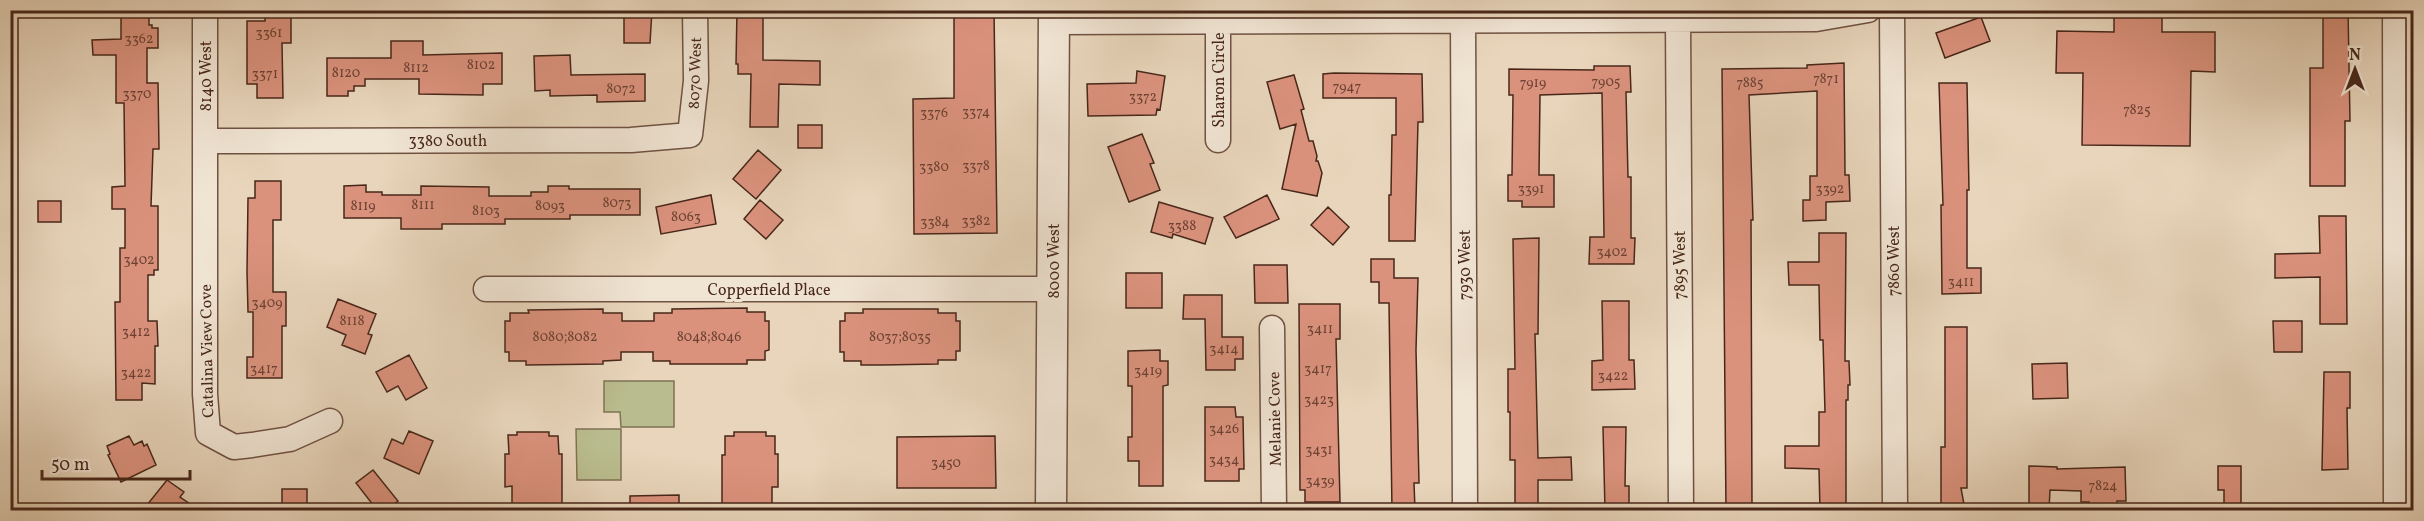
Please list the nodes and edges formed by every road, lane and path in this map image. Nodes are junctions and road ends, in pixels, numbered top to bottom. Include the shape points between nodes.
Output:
1 (205, 10) edge
2 (695, 10) edge
3 (1868, 10) edge
4 (1892, 10) edge
5 (2395, 10) edge
6 (1053, 16) edge
7 (1463, 19) junction
8 (1218, 20) junction
9 (1678, 20) junction
10 (690, 135) joint
11 (1218, 140) dead end
12 (205, 141) junction
13 (486, 289) dead end
14 (1052, 289) junction
15 (1272, 328) dead end
16 (330, 421) dead end
17 (1051, 510) edge
18 (1274, 510) edge
19 (1465, 510) edge
20 (1680, 510) edge
21 (1895, 510) edge
22 (2396, 510) edge

1 - 12 street, 8140 West
2 - 10 street, 8070 West via 696,81
3 - 9 street via 1816,19
4 - 21 street, 7860 West
5 - 22 street
6 - 8 street
6 - 14 street, 8000 West
7 - 8 street
7 - 9 street
7 - 19 street, 7930 West
8 - 11 street, Sharon Circle
9 - 20 street, 7895 West
10 - 12 street, 3380 South via 619,140
12 - 16 street, Catalina View Cove via 208,433 234,447 290,439
13 - 14 street, Copperfield Place
14 - 17 street, 8000 West
15 - 18 street, Melanie Cove

